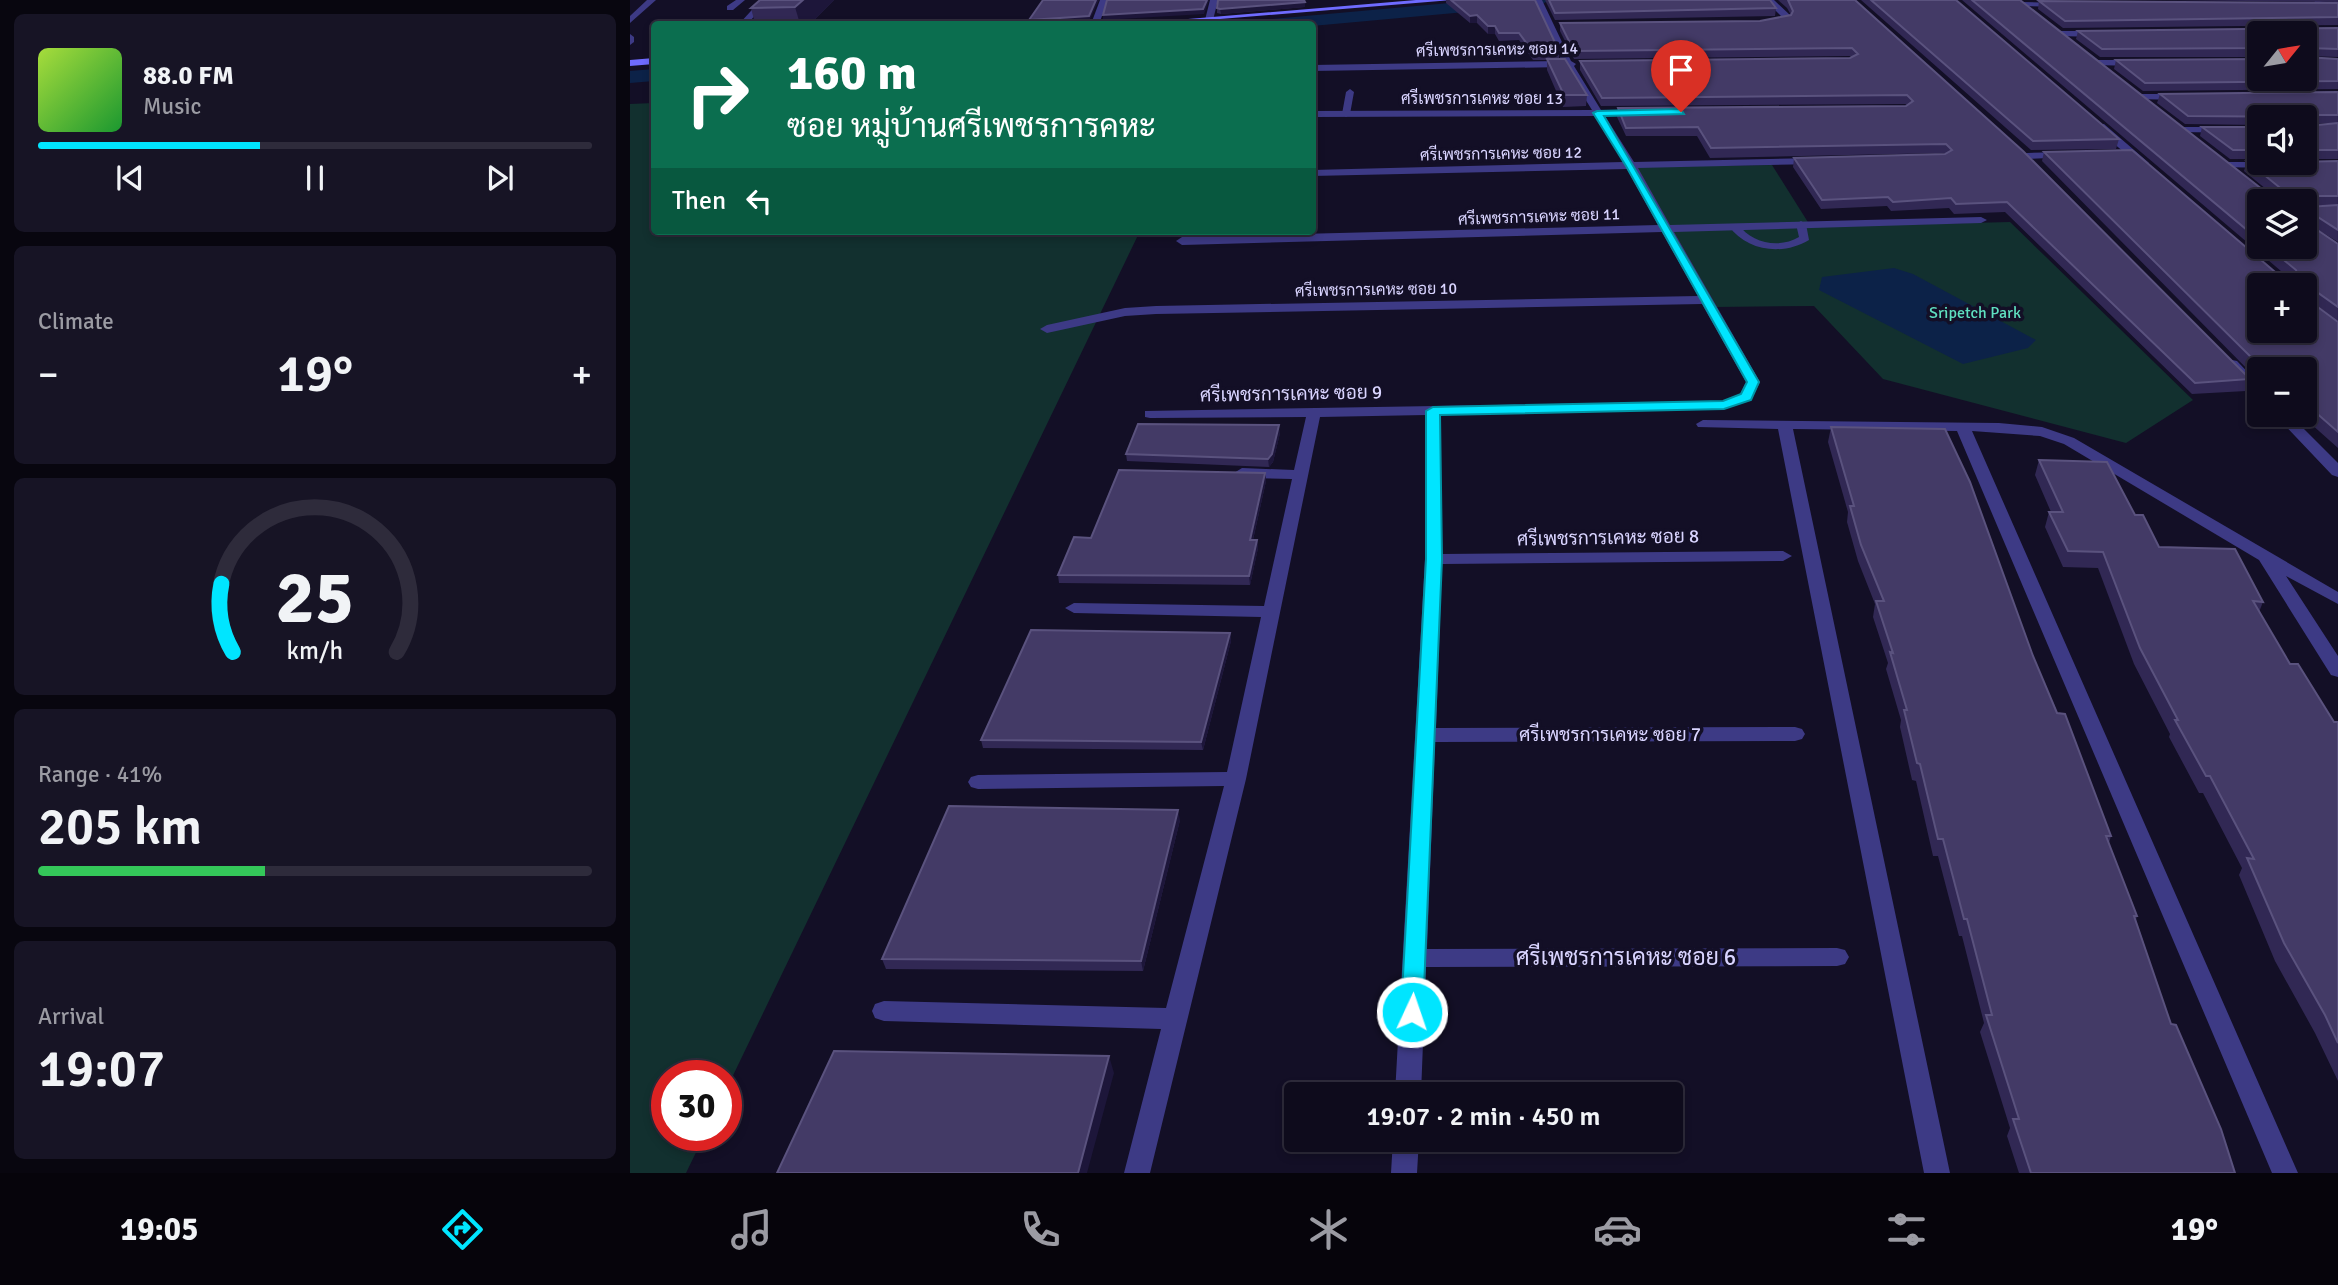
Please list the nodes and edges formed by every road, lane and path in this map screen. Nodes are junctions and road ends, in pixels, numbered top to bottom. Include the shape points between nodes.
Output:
1 (652, 0) edge
2 (741, 0) edge
3 (766, 0) edge
4 (1104, 0) edge
5 (1214, 0) edge
6 (1448, 0) edge
7 (1769, 0) edge
8 (2318, 0) edge
9 (1539, 2) edge
10 (2019, 2) edge
11 (2073, 5) edge
12 (2307, 6) edge
13 (2337, 6) edge
14 (730, 8) dead end
15 (2040, 19) edge
16 (630, 20) edge
17 (1209, 20) junction
18 (746, 21) edge
19 (1096, 21) edge
20 (1190, 21) edge
21 (1759, 23) edge
22 (1564, 25) edge
23 (1551, 26) junction
24 (2050, 27) edge
25 (2059, 34) junction
26 (2114, 34) edge
27 (2078, 49) edge
28 (2087, 56) edge
29 (651, 61) edge
30 (630, 63) edge
31 (2153, 63) edge
32 (1568, 64) junction
33 (1582, 64) edge
34 (2096, 64) junction
35 (1316, 68) edge
36 (2107, 72) edge
37 (2128, 89) edge
38 (1350, 92) dead end
39 (2138, 97) junction
40 (2200, 97) edge
41 (2149, 105) edge
42 (1653, 112) edge
43 (1597, 113) junction
44 (1316, 114) edge
45 (1346, 114) junction
46 (2090, 118) edge
47 (2169, 122) edge
48 (2180, 130) junction
49 (2247, 130) edge
50 (2190, 138) edge
51 (2017, 147) edge
52 (2119, 154) edge
53 (2132, 154) junction
54 (2080, 155) edge
55 (2027, 156) junction
56 (1834, 161) edge
57 (2247, 163) edge
58 (1631, 166) junction
59 (2037, 166) edge
60 (2153, 171) edge
61 (1316, 173) edge
62 (2243, 180) edge
63 (1981, 220) dead end
64 (1801, 224) junction
65 (1734, 226) junction
66 (1665, 228) junction
67 (1182, 241) dead end
68 (1707, 300) junction
69 (1047, 329) dead end
70 (2221, 352) edge
71 (2247, 379) edge
72 (1433, 411) junction
73 (1314, 412) junction
74 (1150, 414) dead end
75 (1703, 424) dead end
76 (1962, 426) junction
77 (1785, 427) junction
78 (2294, 427) edge
79 (2338, 472) edge
80 (1231, 473) edge
81 (1301, 475) junction
82 (2265, 555) junction
83 (1783, 556) dead end
84 (1434, 559) junction
85 (2338, 598) edge
86 (1074, 608) dead end
87 (1271, 612) junction
88 (2338, 671) edge
89 (1795, 734) dead end
90 (1425, 735) junction
91 (1236, 779) junction
92 (978, 782) dead end
93 (1837, 957) dead end
94 (1415, 958) junction
95 (884, 1011) dead end
96 (1177, 1020) junction
97 (1409, 1082) edge
98 (1405, 1152) edge
99 (1137, 1173) edge
100 (1404, 1173) edge
101 (1937, 1173) edge
102 (2286, 1173) edge

1 - 16 street
2 - 14 street
3 - 18 street
4 - 19 street
5 - 17 street
6 - 17 street
7 - 21 street via 1787,18
8 - 13 street
9 - 23 street
10 - 11 street
10 - 15 street
12 - 13 street
17 - 20 street
22 - 23 street
23 - 32 street
24 - 25 street
25 - 26 street
25 - 27 street
28 - 34 street
29 - 30 street
31 - 34 street
32 - 33 street, ศรีเพชรการเคหะ ซอย 14
32 - 35 street, ศรีเพชรการเคหะ ซอย 14
32 - 43 street
34 - 36 street
37 - 39 street
38 - 45 lane
39 - 40 street
39 - 41 street
42 - 43 street, ศรีเพชรการเคหะ ซอย 13
43 - 45 street, ศรีเพชรการเคหะ ซอย 13
43 - 58 street
44 - 45 street, ศรีเพชรการเคหะ ซอย 13
46 - 53 street
47 - 48 street
48 - 49 street
48 - 50 street
51 - 55 street
52 - 53 street
53 - 60 street
54 - 55 street
55 - 59 street
56 - 58 street, ศรีเพชรการเคหะ ซอย 12
57 - 62 street via 2221,162
58 - 61 street, ศรีเพชรการเคหะ ซอย 12
58 - 66 street
63 - 64 street, ศรีเพชรการเคหะ ซอย 11
64 - 65 street, ศรีเพชรการเคหะ ซอย 11
64 - 65 lane via 1805,238 1778,245 1747,240
65 - 66 street, ศรีเพชรการเคหะ ซอย 11
66 - 67 street, ศรีเพชรการเคหะ ซอย 11
66 - 68 street
68 - 69 street, ศรีเพชรการเคหะ ซอย 10 via 1156,310
68 - 72 street, ศรีเพชรการเคหะ ซอย 9 via 1753,382 1746,397 1724,405
70 - 71 street
72 - 73 street, ศรีเพชรการเคหะ ซอย 9
72 - 84 street
73 - 74 street, ศรีเพชรการเคหะ ซอย 9
73 - 81 street
75 - 77 street
76 - 77 street
76 - 82 street via 2024,428 2069,441
76 - 102 street
77 - 101 street
78 - 79 street
80 - 81 street
81 - 87 street
82 - 85 street
82 - 88 street
83 - 84 street, ศรีเพชรการเคหะ ซอย 8
84 - 90 street
86 - 87 street
87 - 91 street
89 - 90 street, ศรีเพชรการเคหะ ซอย 7
90 - 94 street
91 - 92 street
91 - 96 street
93 - 94 street, ศรีเพชรการเคหะ ซอย 6
94 - 97 street
95 - 96 street
96 - 99 street
98 - 100 street

